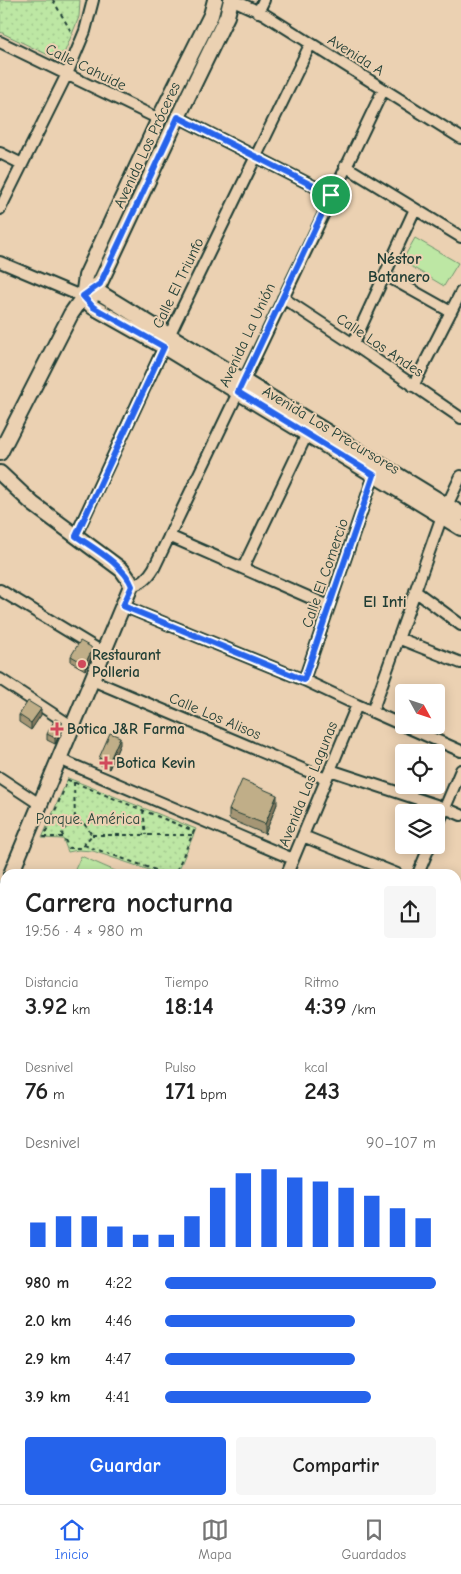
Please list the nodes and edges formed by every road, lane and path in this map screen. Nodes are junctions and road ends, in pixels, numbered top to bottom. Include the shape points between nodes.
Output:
1 (53, 0) edge
2 (93, 0) edge
3 (215, 0) edge
4 (232, 0) edge
5 (264, 0) edge
6 (258, 12) junction
7 (0, 42) edge
8 (310, 44) junction
9 (79, 46) junction
10 (67, 74) junction
11 (383, 90) junction
12 (178, 117) junction
13 (159, 119) junction
14 (461, 138) edge
15 (0, 154) edge
16 (256, 157) junction
17 (22, 164) junction
18 (345, 166) junction
19 (331, 195) junction
20 (0, 209) edge
21 (415, 209) junction
22 (461, 238) edge
23 (0, 262) edge
24 (385, 275) junction
25 (461, 292) edge
26 (83, 296) junction
27 (283, 298) junction
28 (451, 312) junction
29 (166, 341) junction
30 (353, 344) junction
31 (240, 386) junction
32 (413, 386) junction
33 (461, 418) edge
34 (307, 434) junction
35 (0, 453) edge
36 (0, 473) edge
37 (374, 475) junction
38 (461, 476) edge
39 (444, 510) junction
40 (461, 514) edge
41 (461, 528) edge
42 (76, 536) junction
43 (169, 536) junction
44 (243, 568) junction
45 (132, 586) junction
46 (0, 590) edge
47 (415, 591) junction
48 (123, 606) junction
49 (329, 606) junction
50 (461, 625) edge
51 (398, 638) junction
52 (104, 653) junction
53 (461, 663) edge
54 (0, 679) edge
55 (92, 680) junction
56 (304, 680) junction
57 (357, 705) junction
58 (372, 712) junction
59 (73, 727) junction
60 (461, 751) edge
61 (59, 759) junction
62 (461, 770) edge
63 (328, 775) junction
64 (0, 778) edge
65 (74, 782) junction
66 (431, 804) edge
67 (41, 805) junction
68 (445, 808) joint
69 (143, 810) junction
70 (461, 815) edge
71 (75, 822) junction
72 (92, 835) junction
73 (146, 835) junction
74 (192, 835) junction
75 (63, 836) junction
76 (303, 836) junction
77 (84, 845) junction
78 (426, 854) edge
79 (293, 859) junction
80 (13, 869) edge
81 (153, 869) edge
82 (178, 869) edge
83 (289, 869) edge
84 (385, 869) edge
85 (420, 869) edge

1 - 9 path
2 - 9 street
3 - 13 street, Avenida Los Próceres via 211,15
4 - 6 street, Avenida A
4 - 12 street, Avenida Los Próceres
5 - 6 street
6 - 8 street, Avenida A
7 - 10 street, Calle Cahuide
8 - 11 street, Avenida A
8 - 16 street, Calle El Triunfo
9 - 10 street
10 - 13 street, Calle Cahuide
10 - 17 street
11 - 14 street, Avenida A
11 - 18 street, Avenida La Unión
12 - 16 street
12 - 26 street, Avenida Los Próceres via 100,284
13 - 26 street, Avenida Los Próceres via 86,276
15 - 17 street
16 - 19 street
16 - 29 street, Calle El Triunfo
17 - 20 street
18 - 19 street, Avenida La Unión
18 - 21 street
19 - 27 street, Avenida La Unión
21 - 22 street
21 - 24 street
23 - 26 street, Avenida Los Precursores
24 - 28 street
24 - 30 street
25 - 28 street
26 - 29 street, Avenida Los Precursores via 93,307
26 - 35 street, Avenida Los Próceres via 62,329
27 - 30 street, Calle Los Andes
27 - 31 street, Avenida La Unión
28 - 32 street
29 - 31 street, Avenida Los Precursores
29 - 42 street, Calle El Triunfo
30 - 32 street, Calle Los Andes
31 - 34 street, Avenida Los Precursores
31 - 39 street, Avenida Los Precursores
31 - 43 street, Avenida La Unión
32 - 33 street, Calle Los Andes
34 - 37 street, Avenida Los Precursores
34 - 44 street
36 - 42 street via 33,504
37 - 39 street, Avenida Los Precursores
37 - 49 street, Calle El Comercio
38 - 39 street
39 - 40 street, Avenida Los Precursores
39 - 41 street, Avenida Los Precursores
39 - 47 street
42 - 45 street via 122,570
43 - 44 street
43 - 45 street, Avenida La Unión via 154,568 141,583
44 - 49 street
45 - 48 street
46 - 52 street
47 - 50 street
47 - 51 street
48 - 52 street
48 - 56 street
49 - 56 street, Calle El Comercio
51 - 53 street
51 - 58 street
52 - 55 street
54 - 59 street
55 - 59 street
55 - 63 street, Calle Los Alisos
56 - 57 street
57 - 58 street
57 - 63 street, Avenida Las Lagunas
58 - 60 street
59 - 61 street
61 - 67 street
61 - 79 street
62 - 68 street
63 - 66 street, Calle Los Alisos
63 - 76 street, Avenida Las Lagunas
64 - 67 street
65 - 69 path
65 - 71 path
65 - 75 path via 68,780 44,837
67 - 80 street
68 - 70 street, Calle Los Alisos
69 - 73 path
69 - 74 path via 194,831
71 - 72 path via 83,822
71 - 75 path via 69,821
72 - 73 path
72 - 77 path
73 - 74 path
74 - 82 path
75 - 77 path via 69,848
76 - 79 street, Avenida Las Lagunas
76 - 84 street
77 - 81 path
78 - 85 street
79 - 83 street, Avenida Las Lagunas

